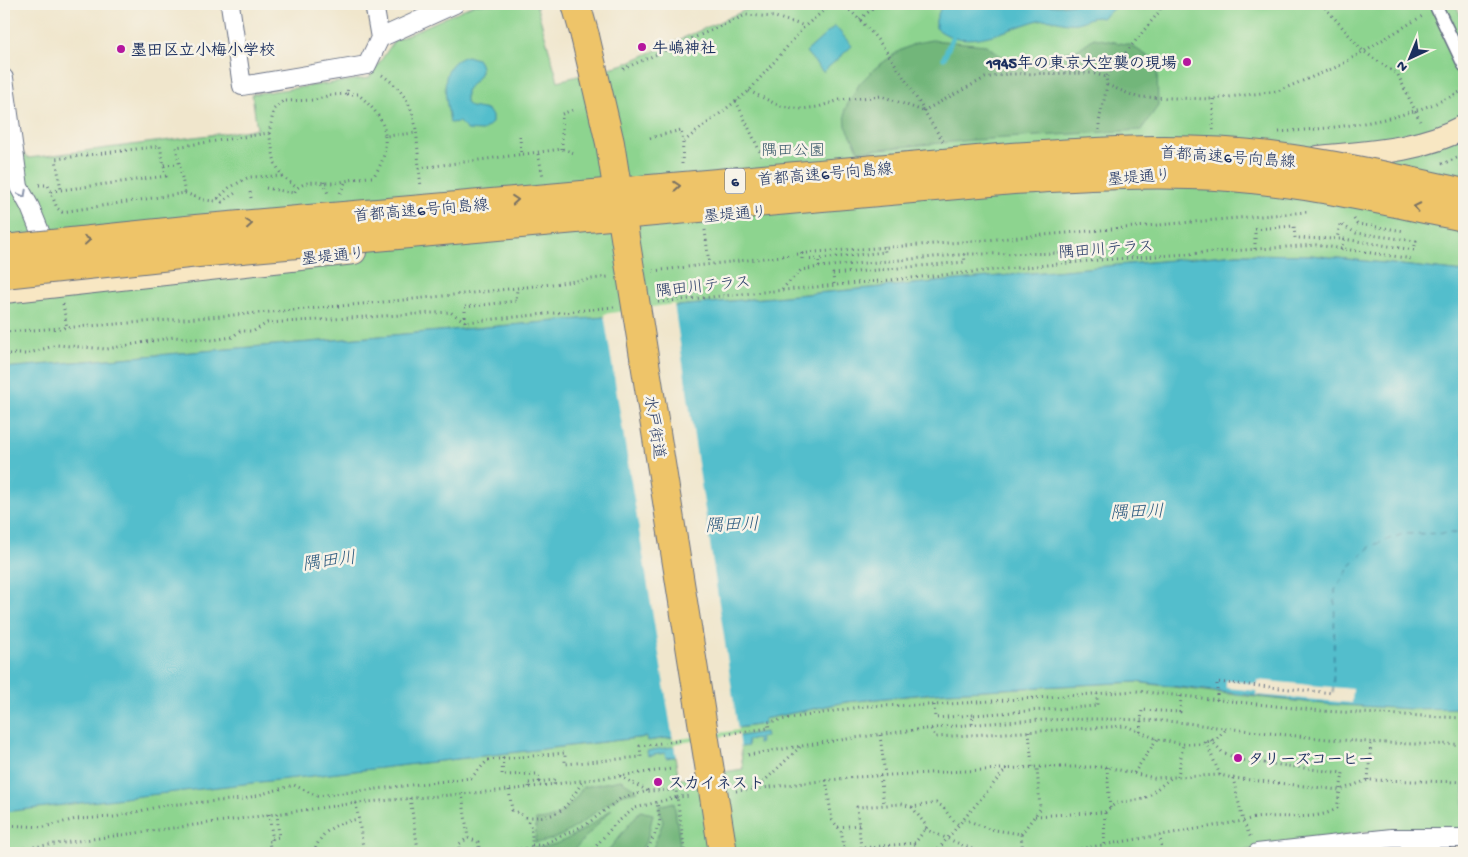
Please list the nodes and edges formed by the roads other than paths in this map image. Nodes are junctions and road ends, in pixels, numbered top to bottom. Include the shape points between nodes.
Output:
1 (230, 4) edge
2 (374, 4) edge
3 (455, 4) edge
4 (576, 4) edge
5 (1436, 6) edge
6 (380, 38) junction
7 (1464, 65) edge
8 (4, 78) edge
9 (1464, 127) edge
10 (1464, 193) edge
11 (1464, 217) edge
12 (4, 249) edge
13 (4, 274) edge
14 (4, 291) edge
15 (56, 294) junction
16 (1464, 838) edge
17 (1258, 850) edge
18 (723, 853) edge

1 - 6 street via 242,86 358,66
2 - 6 street
3 - 6 street
4 - 18 highway, 水戸街道, bridge via 610,143
5 - 7 street
8 -> 15 street via 19,187 43,239
9 - 15 main road, 墨堤通り via 1429,142 1392,150 557,229
12 -> 10 highway, 首都高速6号向島線 / 6, bridge via 196,229 1122,150 1269,155
11 -> 13 highway, 首都高速6号向島線 / 6, bridge via 1346,192 1271,181 1122,174 943,186 208,252
14 - 15 main road, 墨堤通り
16 - 17 street via 1392,838

